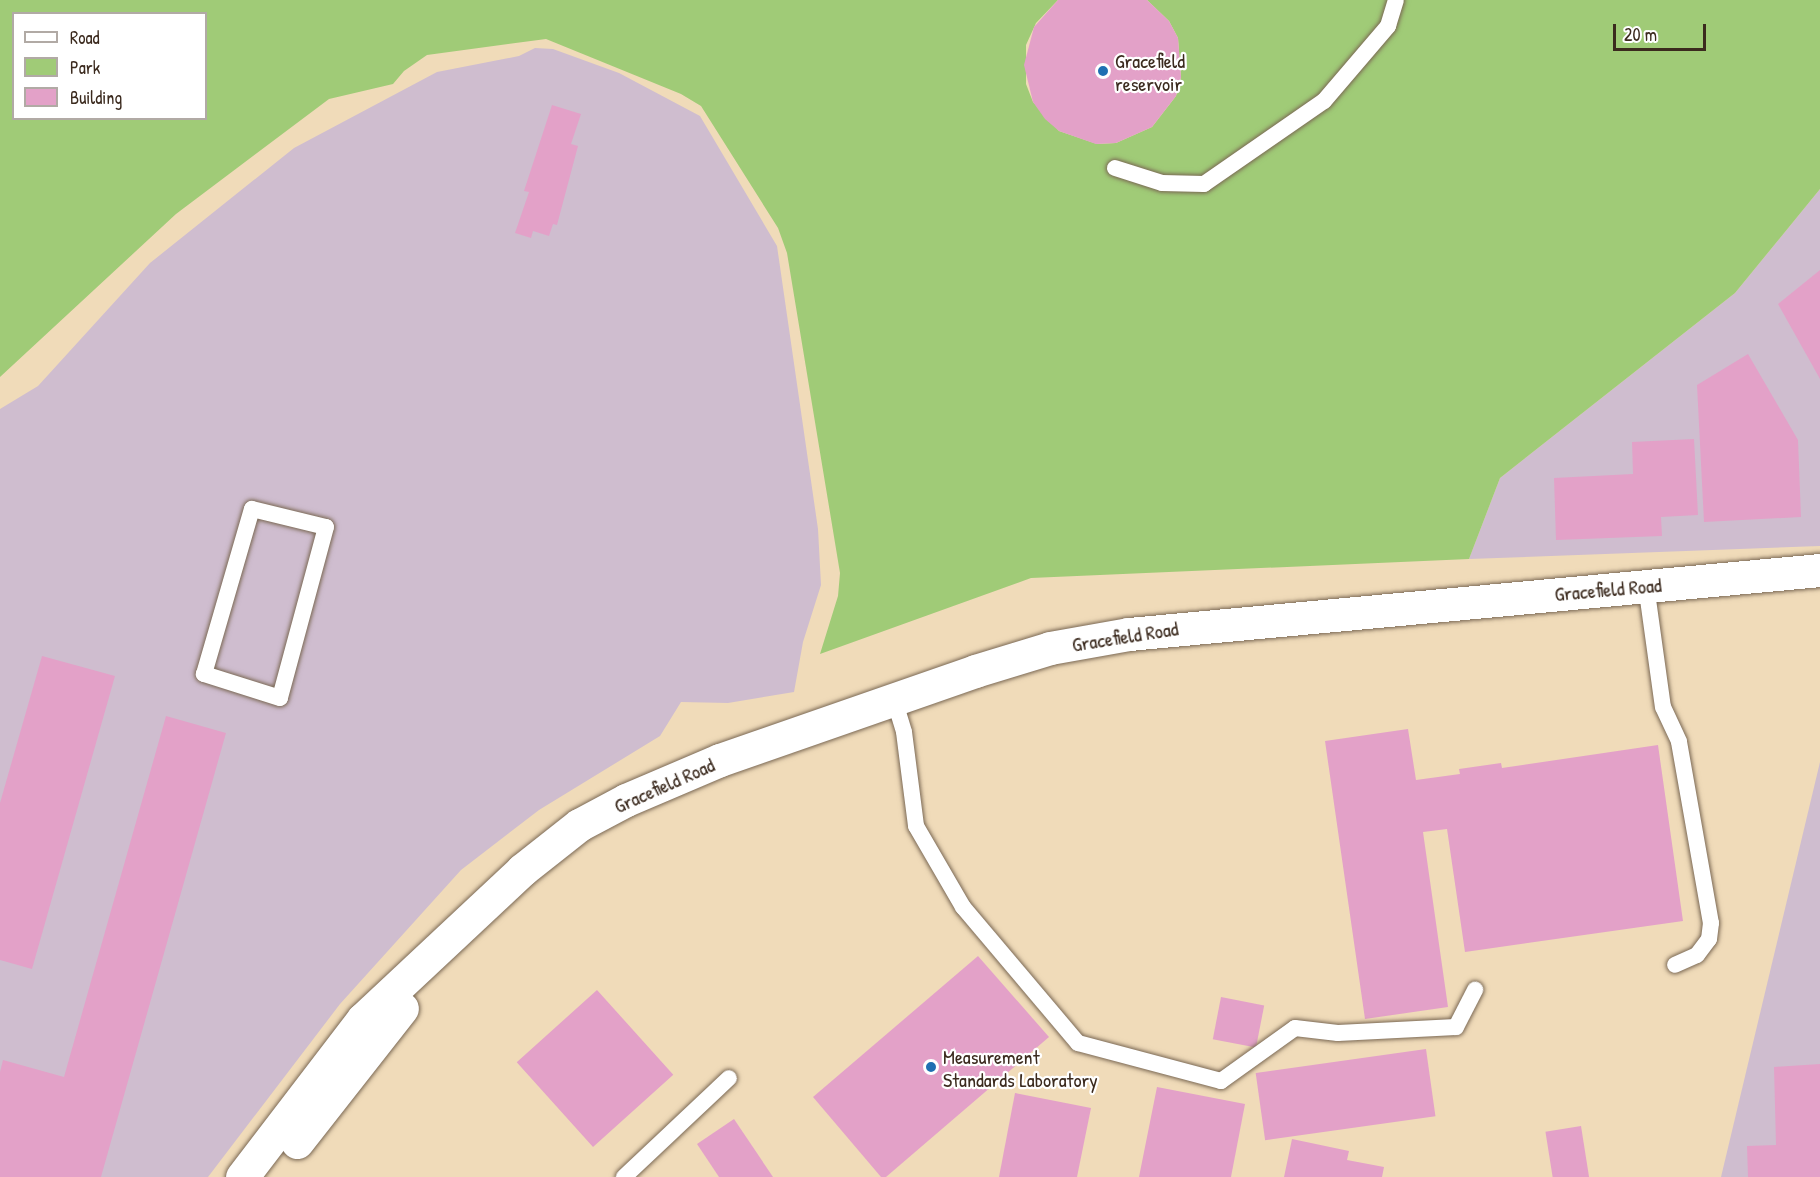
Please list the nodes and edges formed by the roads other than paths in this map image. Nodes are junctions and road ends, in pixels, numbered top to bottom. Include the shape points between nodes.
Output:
1 (1396, 0) edge
2 (1115, 168) dead end
3 (1820, 570) edge
4 (1646, 585) junction
5 (204, 674) joint
6 (894, 699) junction
7 (488, 902) junction
8 (1675, 965) dead end
9 (1475, 990) dead end
10 (729, 1078) dead end
11 (242, 1177) edge
12 (271, 1177) edge
13 (624, 1177) edge

1 - 2 lane via 1388,26 1324,101 1204,184 1162,183
3 - 4 main road, Gracefield Road
4 - 6 main road, Gracefield Road via 1129,634 1050,648
4 - 8 lane via 1663,707 1679,742 1711,923 1709,939 1697,955
5 - 5 lane via 252,509 326,527 280,698
6 - 7 main road, Gracefield Road via 720,760 626,800 579,825
6 - 9 lane via 904,732 916,826 963,907 1078,1043 1221,1081 1295,1028 1338,1034 1456,1027
7 - 11 main road via 363,1019
7 - 12 main road via 365,1052
10 - 13 lane

